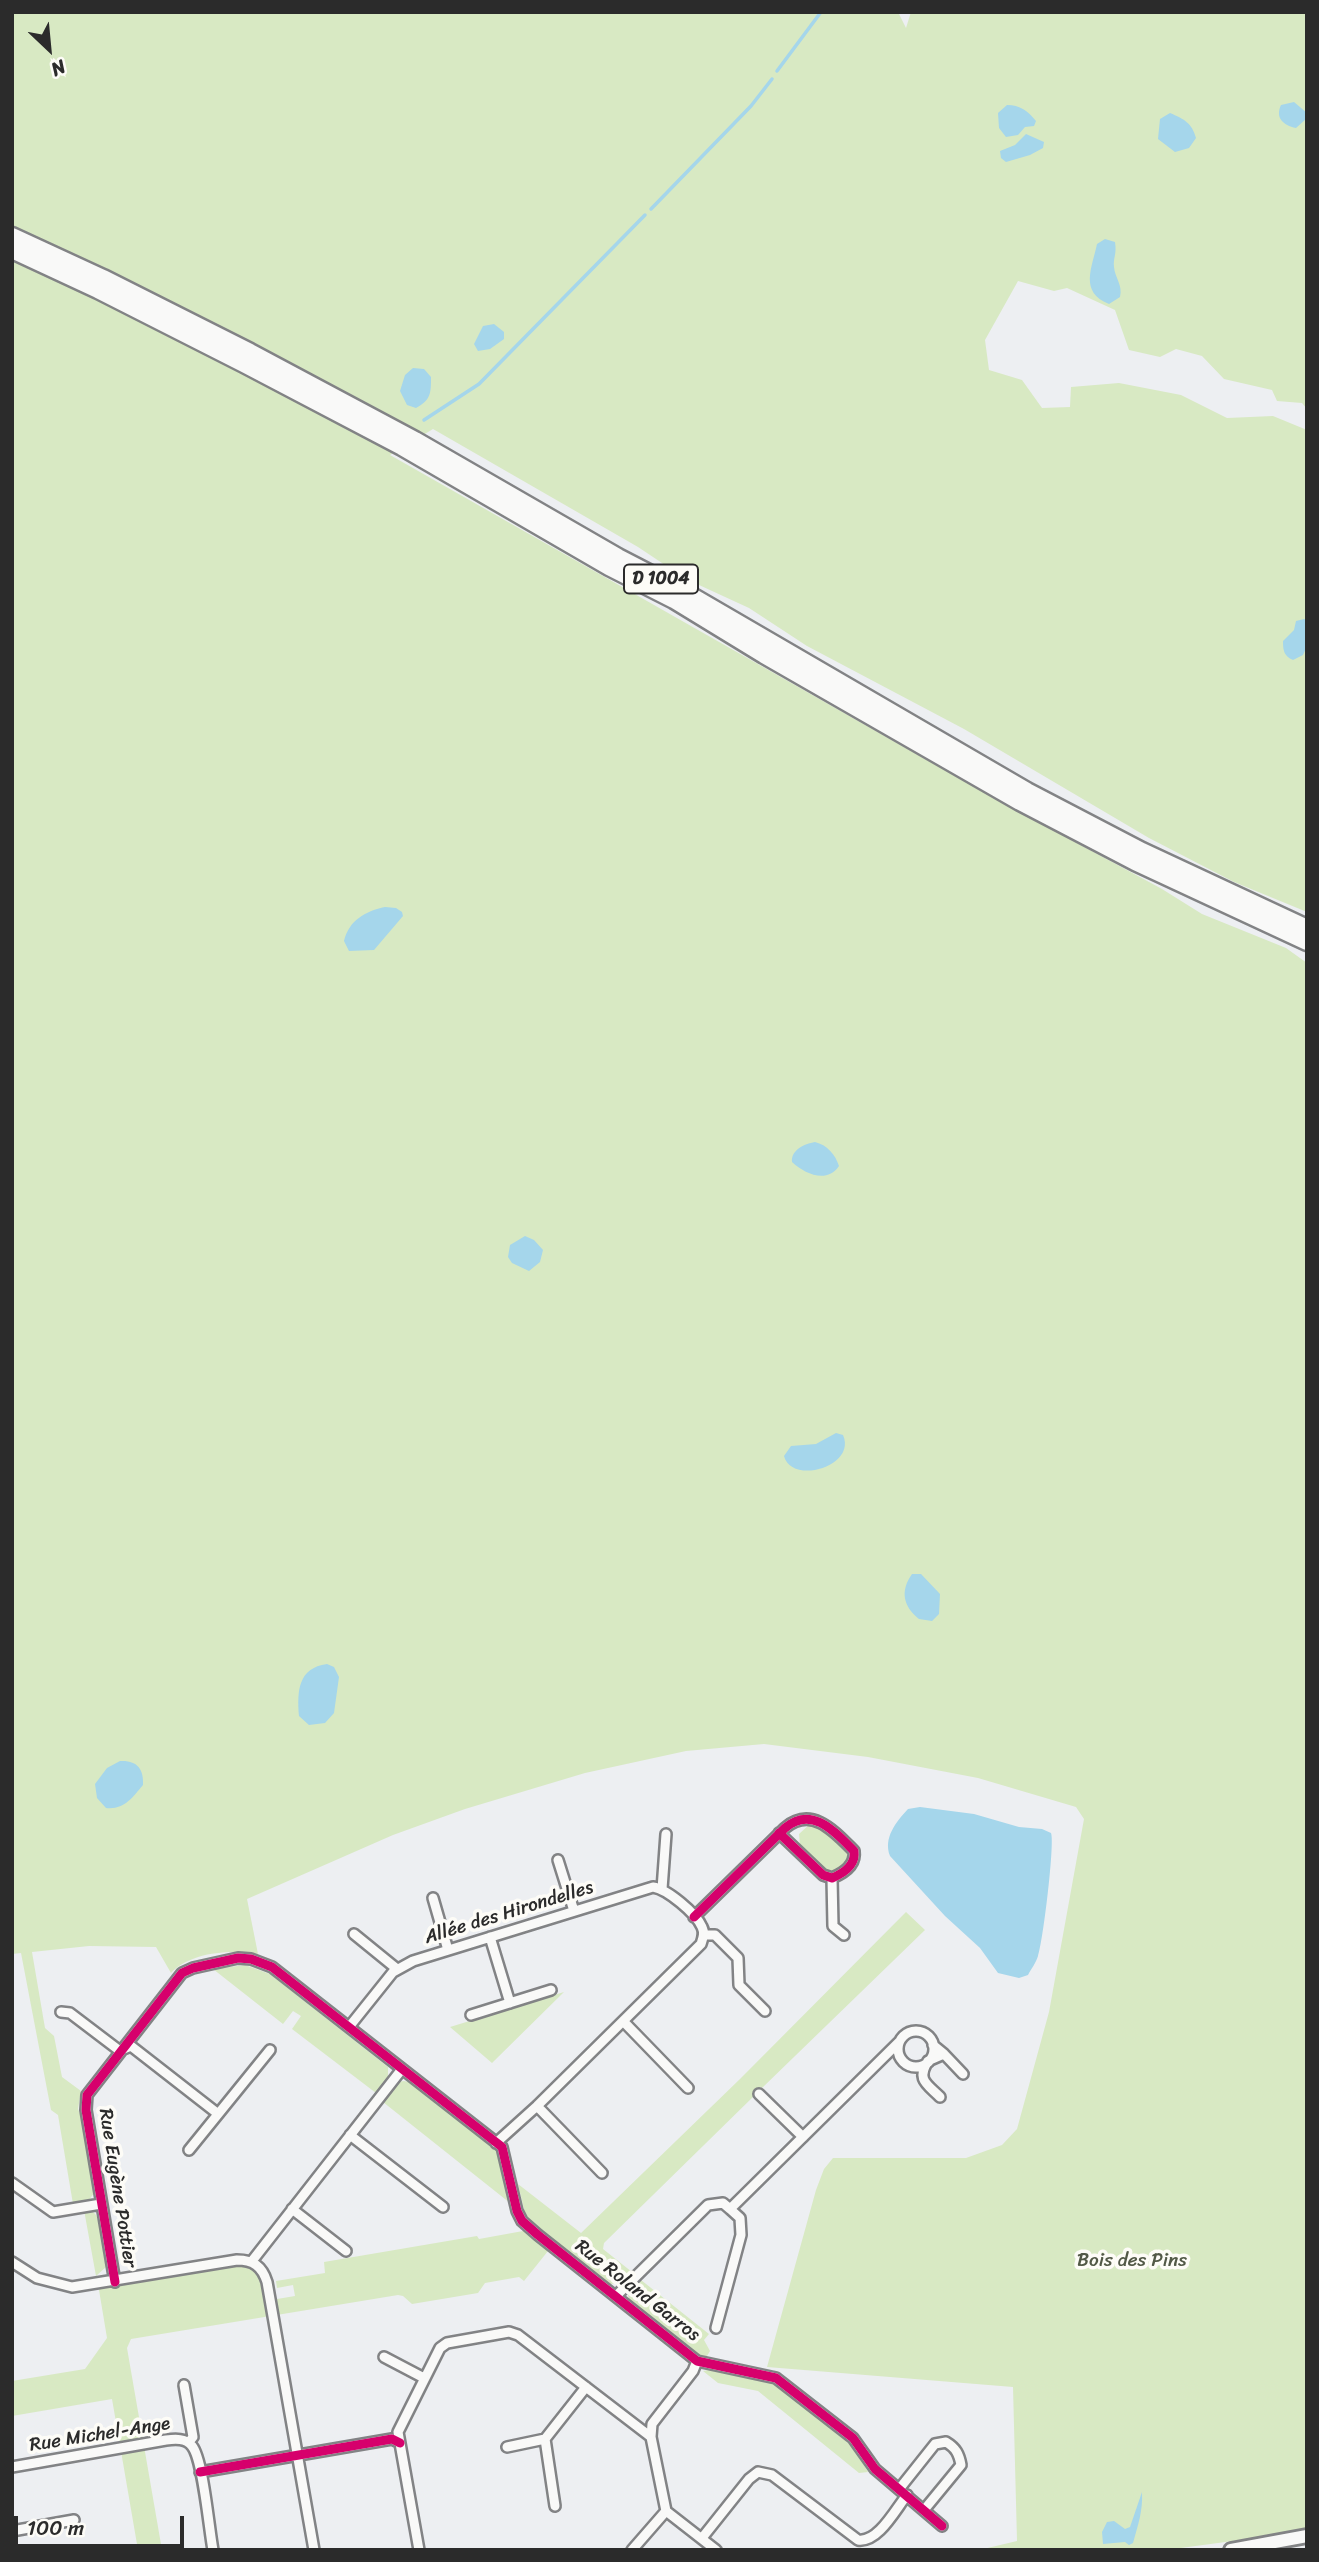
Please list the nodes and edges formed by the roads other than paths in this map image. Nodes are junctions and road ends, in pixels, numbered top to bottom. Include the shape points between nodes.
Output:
1 (12, 236) edge
2 (12, 250) edge
3 (1307, 928) edge
4 (1307, 942) edge
5 (666, 1833) dead end
6 (779, 1833) junction
7 (558, 1860) dead end
8 (832, 1878) junction
9 (662, 1889) junction
10 (433, 1898) dead end
11 (574, 1911) junction
12 (694, 1917) junction
13 (354, 1934) dead end
14 (704, 1935) junction
15 (844, 1935) dead end
16 (490, 1937) junction
17 (448, 1950) junction
18 (397, 1969) junction
19 (551, 1990) dead end
20 (510, 2003) junction
21 (765, 2011) dead end
22 (61, 2012) dead end
23 (471, 2015) dead end
24 (623, 2021) junction
25 (349, 2027) junction
26 (899, 2042) junction
27 (933, 2045) junction
28 (270, 2050) dead end
29 (120, 2051) junction
30 (944, 2054) junction
31 (928, 2061) junction
32 (402, 2069) junction
33 (963, 2074) dead end
34 (688, 2088) dead end
35 (760, 2094) dead end
36 (940, 2097) dead end
37 (537, 2106) junction
38 (217, 2113) junction
39 (350, 2135) junction
40 (803, 2137) junction
41 (496, 2143) junction
42 (189, 2151) dead end
43 (602, 2173) dead end
44 (12, 2183) edge
45 (101, 2204) junction
46 (443, 2207) dead end
47 (292, 2209) junction
48 (730, 2209) junction
49 (346, 2251) dead end
50 (252, 2261) junction
51 (12, 2262) edge
52 (115, 2282) junction
53 (616, 2295) junction
54 (716, 2329) dead end
55 (384, 2357) dead end
56 (697, 2361) junction
57 (424, 2378) junction
58 (184, 2385) dead end
59 (586, 2387) junction
60 (651, 2437) junction
61 (545, 2440) junction
62 (189, 2442) junction
63 (400, 2443) junction
64 (507, 2447) dead end
65 (297, 2455) junction
66 (12, 2468) edge
67 (200, 2472) junction
68 (904, 2492) junction
69 (555, 2506) dead end
70 (666, 2511) junction
71 (925, 2511) junction
72 (74, 2520) dead end
73 (942, 2526) dead end
74 (12, 2531) edge
75 (1307, 2536) edge
76 (702, 2538) junction
77 (213, 2550) edge
78 (314, 2550) edge
79 (419, 2550) edge
80 (632, 2550) edge
81 (716, 2550) edge
82 (1230, 2550) edge

1 - 3 highway, D 1004 via 237,345 415,440 1027,791
2 - 4 highway, D 1004 via 402,447 1031,808
5 - 9 street
6 - 8 street via 823,1875
6 - 8 street via 800,1819 827,1824 854,1851 855,1858 852,1866
6 - 12 street
7 - 11 street
8 - 15 street via 833,1926
9 - 11 street, Allée des Hirondelles via 653,1887
9 - 12 street
10 - 17 street
11 - 16 street, Allée des Hirondelles
12 - 14 street
13 - 18 street
14 - 21 street via 715,1935 738,1958 739,1984
14 - 24 street via 701,1944
16 - 17 street, Allée des Hirondelles
16 - 20 street
17 - 18 street, Allée des Hirondelles
18 - 25 street, Allée des Hirondelles
19 - 20 street
20 - 23 street
22 - 29 street via 70,2013
24 - 34 street
24 - 37 street
25 - 29 street, Rue Eugène Pottier via 272,1967 238,1958 182,1973
25 - 32 street, Rue Eugène Pottier
26 - 27 street via 908,2033 920,2031
26 - 31 street via 898,2054 906,2063 917,2066
26 - 40 street
27 - 30 street
27 - 31 street
28 - 38 street
29 - 38 street via 131,2046
29 - 45 street, Rue Eugène Pottier via 86,2100
30 - 31 street
30 - 33 street
31 - 36 street via 922,2070 923,2081
32 - 39 street
32 - 41 street, Rue Roland Garros
35 - 40 street
37 - 41 street
37 - 43 street
38 - 42 street
39 - 46 street
39 - 47 street
40 - 48 street
41 - 53 street, Rue Roland Garros via 504,2151 522,2221
44 - 45 street, Rue Eugène Pottier via 53,2213
45 - 52 street, Rue Eugène Pottier
47 - 49 street
47 - 50 street
48 - 53 street via 723,2203 708,2205
48 - 54 street via 740,2218 741,2235
50 - 52 street
50 - 65 street via 267,2282
51 - 52 street via 60,2286
53 - 56 street, Rue Roland Garros
55 - 57 street
56 - 60 street via 652,2424
56 - 68 street, Rue Roland Garros via 776,2378 853,2438 875,2469
57 - 59 street via 447,2343 509,2332
57 - 63 street via 399,2426
58 - 62 street via 193,2437
59 - 60 street
59 - 61 street
60 - 70 street
61 - 64 street
61 - 69 street
62 - 66 street, Rue Michel-Ange via 173,2440
62 - 67 street, Rue Michel-Ange
63 - 65 street via 392,2439
63 - 79 street
65 - 67 street
65 - 78 street
67 - 77 street, Rue Michel-Ange
68 - 71 street, Rue Roland Garros
68 - 71 street via 935,2444 953,2446 961,2465
68 - 76 street via 874,2536 864,2541 772,2474 758,2472
70 - 76 street
70 - 80 street
71 - 73 street, Rue Roland Garros
72 - 74 street
75 - 82 main road
76 - 81 street

